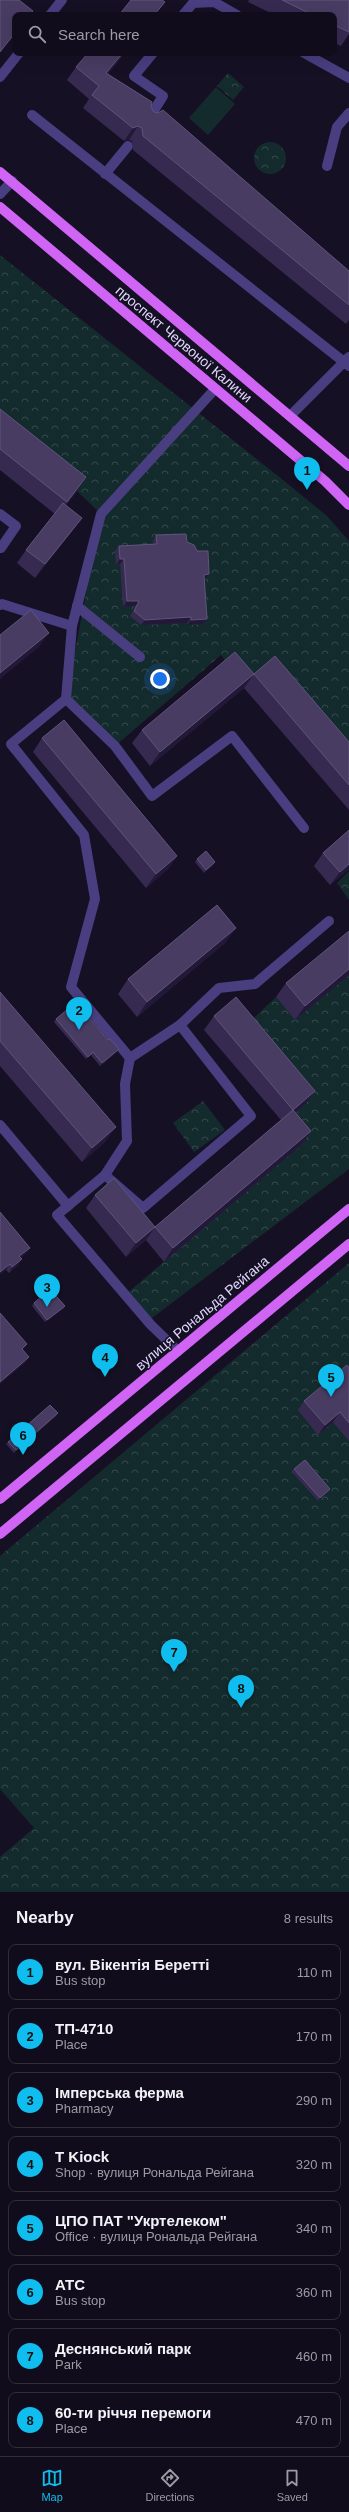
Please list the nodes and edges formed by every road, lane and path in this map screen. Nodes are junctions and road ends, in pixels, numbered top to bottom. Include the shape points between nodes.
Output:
1 (62, 0) edge
2 (52, 12) edge
3 (185, 12) edge
4 (232, 12) edge
5 (17, 56) edge
6 (151, 56) edge
7 (309, 56) edge
8 (0, 77) edge
9 (349, 78) edge
10 (349, 113) edge
11 (32, 115) dead end
12 (148, 120) edge
13 (128, 146) dead end
14 (327, 166) dead end
15 (0, 172) edge
16 (105, 174) junction
17 (12, 181) junction
18 (0, 194) edge
19 (0, 207) edge
20 (348, 362) edge
21 (215, 389) junction
22 (290, 416) junction
23 (349, 466) edge
24 (349, 505) edge
25 (0, 514) edge
26 (1, 548) dead end
27 (0, 605) edge
28 (77, 606) junction
29 (72, 626) junction
30 (140, 657) dead end
31 (66, 699) junction
32 (304, 828) dead end
33 (329, 921) dead end
34 (180, 1025) junction
35 (130, 1058) junction
36 (0, 1125) edge
37 (105, 1175) junction
38 (68, 1206) junction
39 (349, 1209) edge
40 (349, 1244) edge
41 (178, 1351) junction
42 (0, 1499) edge
43 (0, 1534) edge

1 - 2 street
3 - 4 street via 192,3 214,2
5 - 8 street
6 - 12 street via 134,76 163,96
7 - 9 street
10 - 14 street via 337,127
11 - 16 street
13 - 16 street
15 - 17 main road, проспект Червоної Калини
16 - 20 street
17 - 18 street
17 - 22 main road, проспект Червоної Калини
19 - 21 main road, проспект Червоної Калини
20 - 22 street
21 - 24 main road, проспект Червоної Калини via 325,481
21 - 28 street via 101,514
22 - 23 main road, проспект Червоної Калини
25 - 26 street via 16,526
27 - 29 street
28 - 29 street
28 - 30 street
29 - 31 street
31 - 32 street via 115,746 152,796 232,736
31 - 35 street via 12,744 84,834 95,899 71,987
33 - 34 street via 255,984 219,988
34 - 35 street
34 - 37 street via 251,1116 143,1208
35 - 37 street via 125,1084 127,1141
36 - 38 street
37 - 38 street
38 - 41 street via 57,1215 151,1325
39 - 41 main road, вулиця Рональда Рейгана
40 - 43 main road
41 - 42 main road, вулиця Рональда Рейгана

